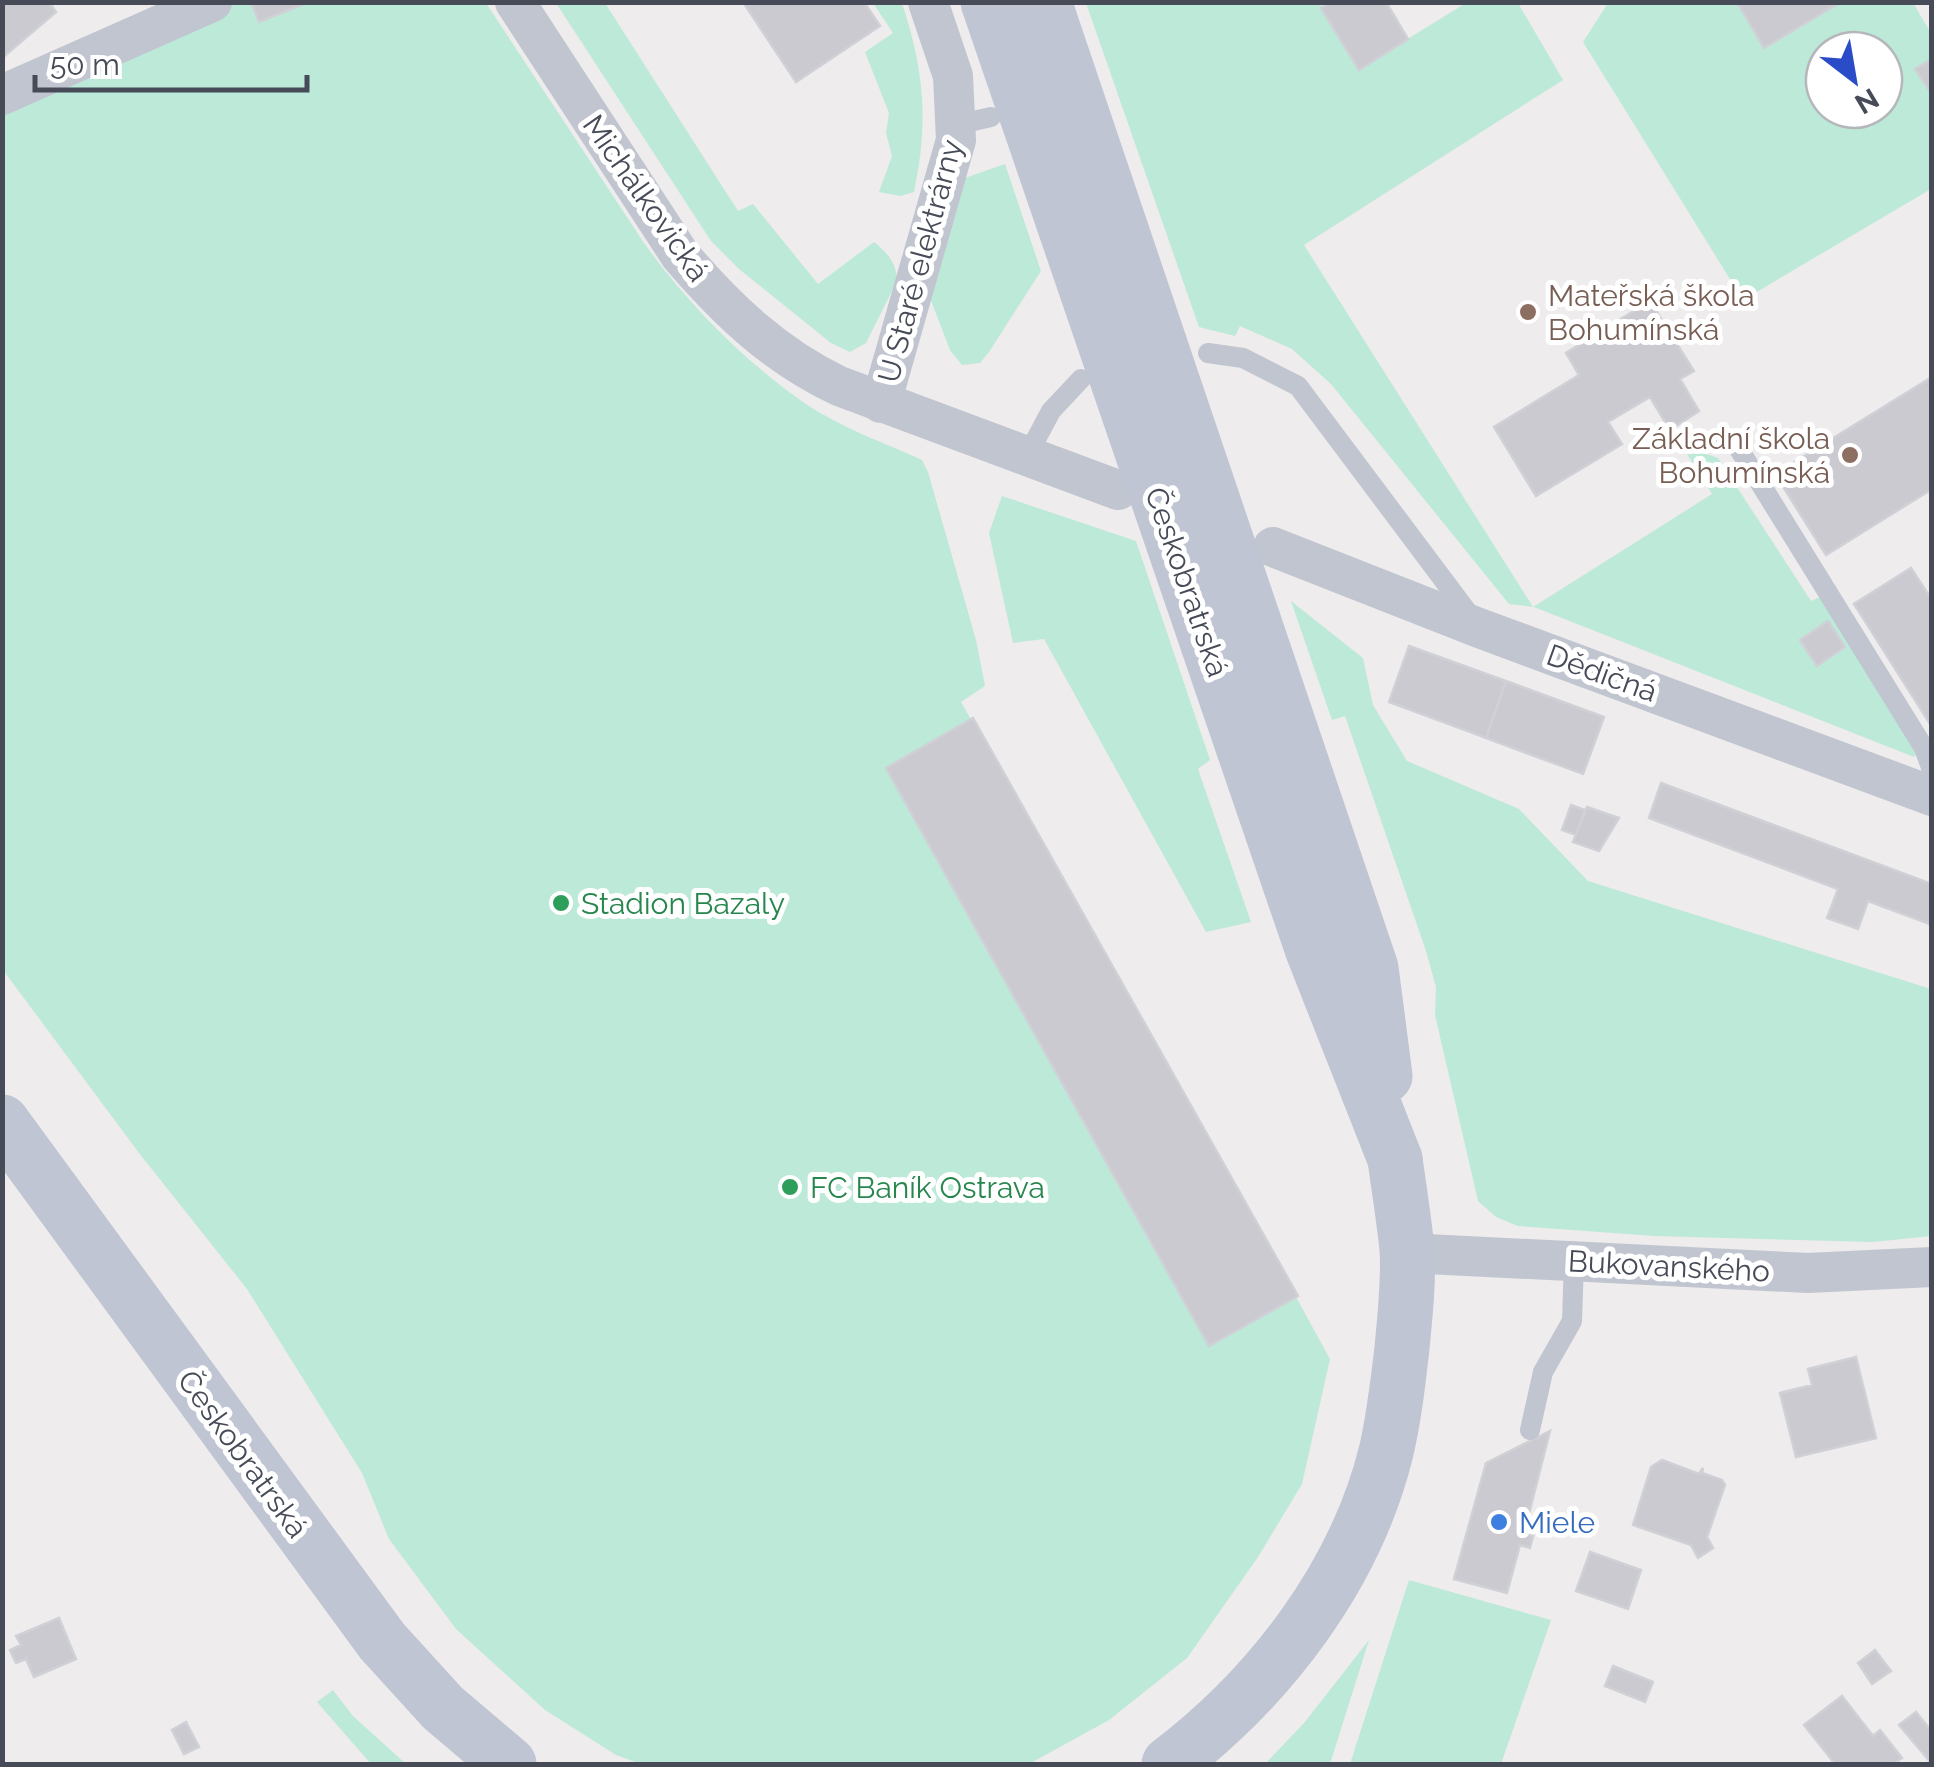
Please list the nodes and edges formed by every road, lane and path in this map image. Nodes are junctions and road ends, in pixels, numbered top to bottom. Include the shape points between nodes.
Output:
1 (212, 2) edge
2 (515, 2) edge
3 (928, 2) edge
4 (988, 2) edge
5 (1044, 2) edge
6 (2, 95) edge
7 (1208, 353) dead end
8 (1081, 379) dead end
9 (881, 403) junction
10 (1694, 444) dead end
11 (1027, 456) junction
12 (1118, 490) dead end
13 (1273, 547) dead end
14 (1479, 628) junction
15 (1932, 770) edge
16 (1932, 796) edge
17 (2, 1122) edge
18 (1395, 1159) junction
19 (1407, 1253) junction
20 (1574, 1261) junction
21 (1932, 1267) edge
22 (1530, 1430) dead end
23 (509, 1764) edge
24 (1168, 1764) edge

1 - 6 street
2 - 9 street, Michálkovická via 666,236 710,290 797,364
3 - 9 street, U Staré elektrárny via 974,121 956,140
4 - 18 street, Českobratrská, bridge via 1313,951
5 - 18 street, Českobratrská, bridge via 1371,968
7 - 14 lane via 1243,358 1298,386
8 - 11 lane via 1051,411
9 - 11 street, Michálkovická
10 - 15 lane via 1734,441
11 - 12 street
13 - 14 street, Dědičná
14 - 16 street, Dědičná
17 - 23 street, Českobratrská via 382,1641 443,1708
18 - 19 street, Českobratrská
19 - 20 street, Bukovanského
19 - 24 street, Českobratrská via 1394,1414 1357,1532 1271,1668
20 - 21 street, Bukovanského via 1808,1272
20 - 22 lane via 1572,1321 1543,1372

